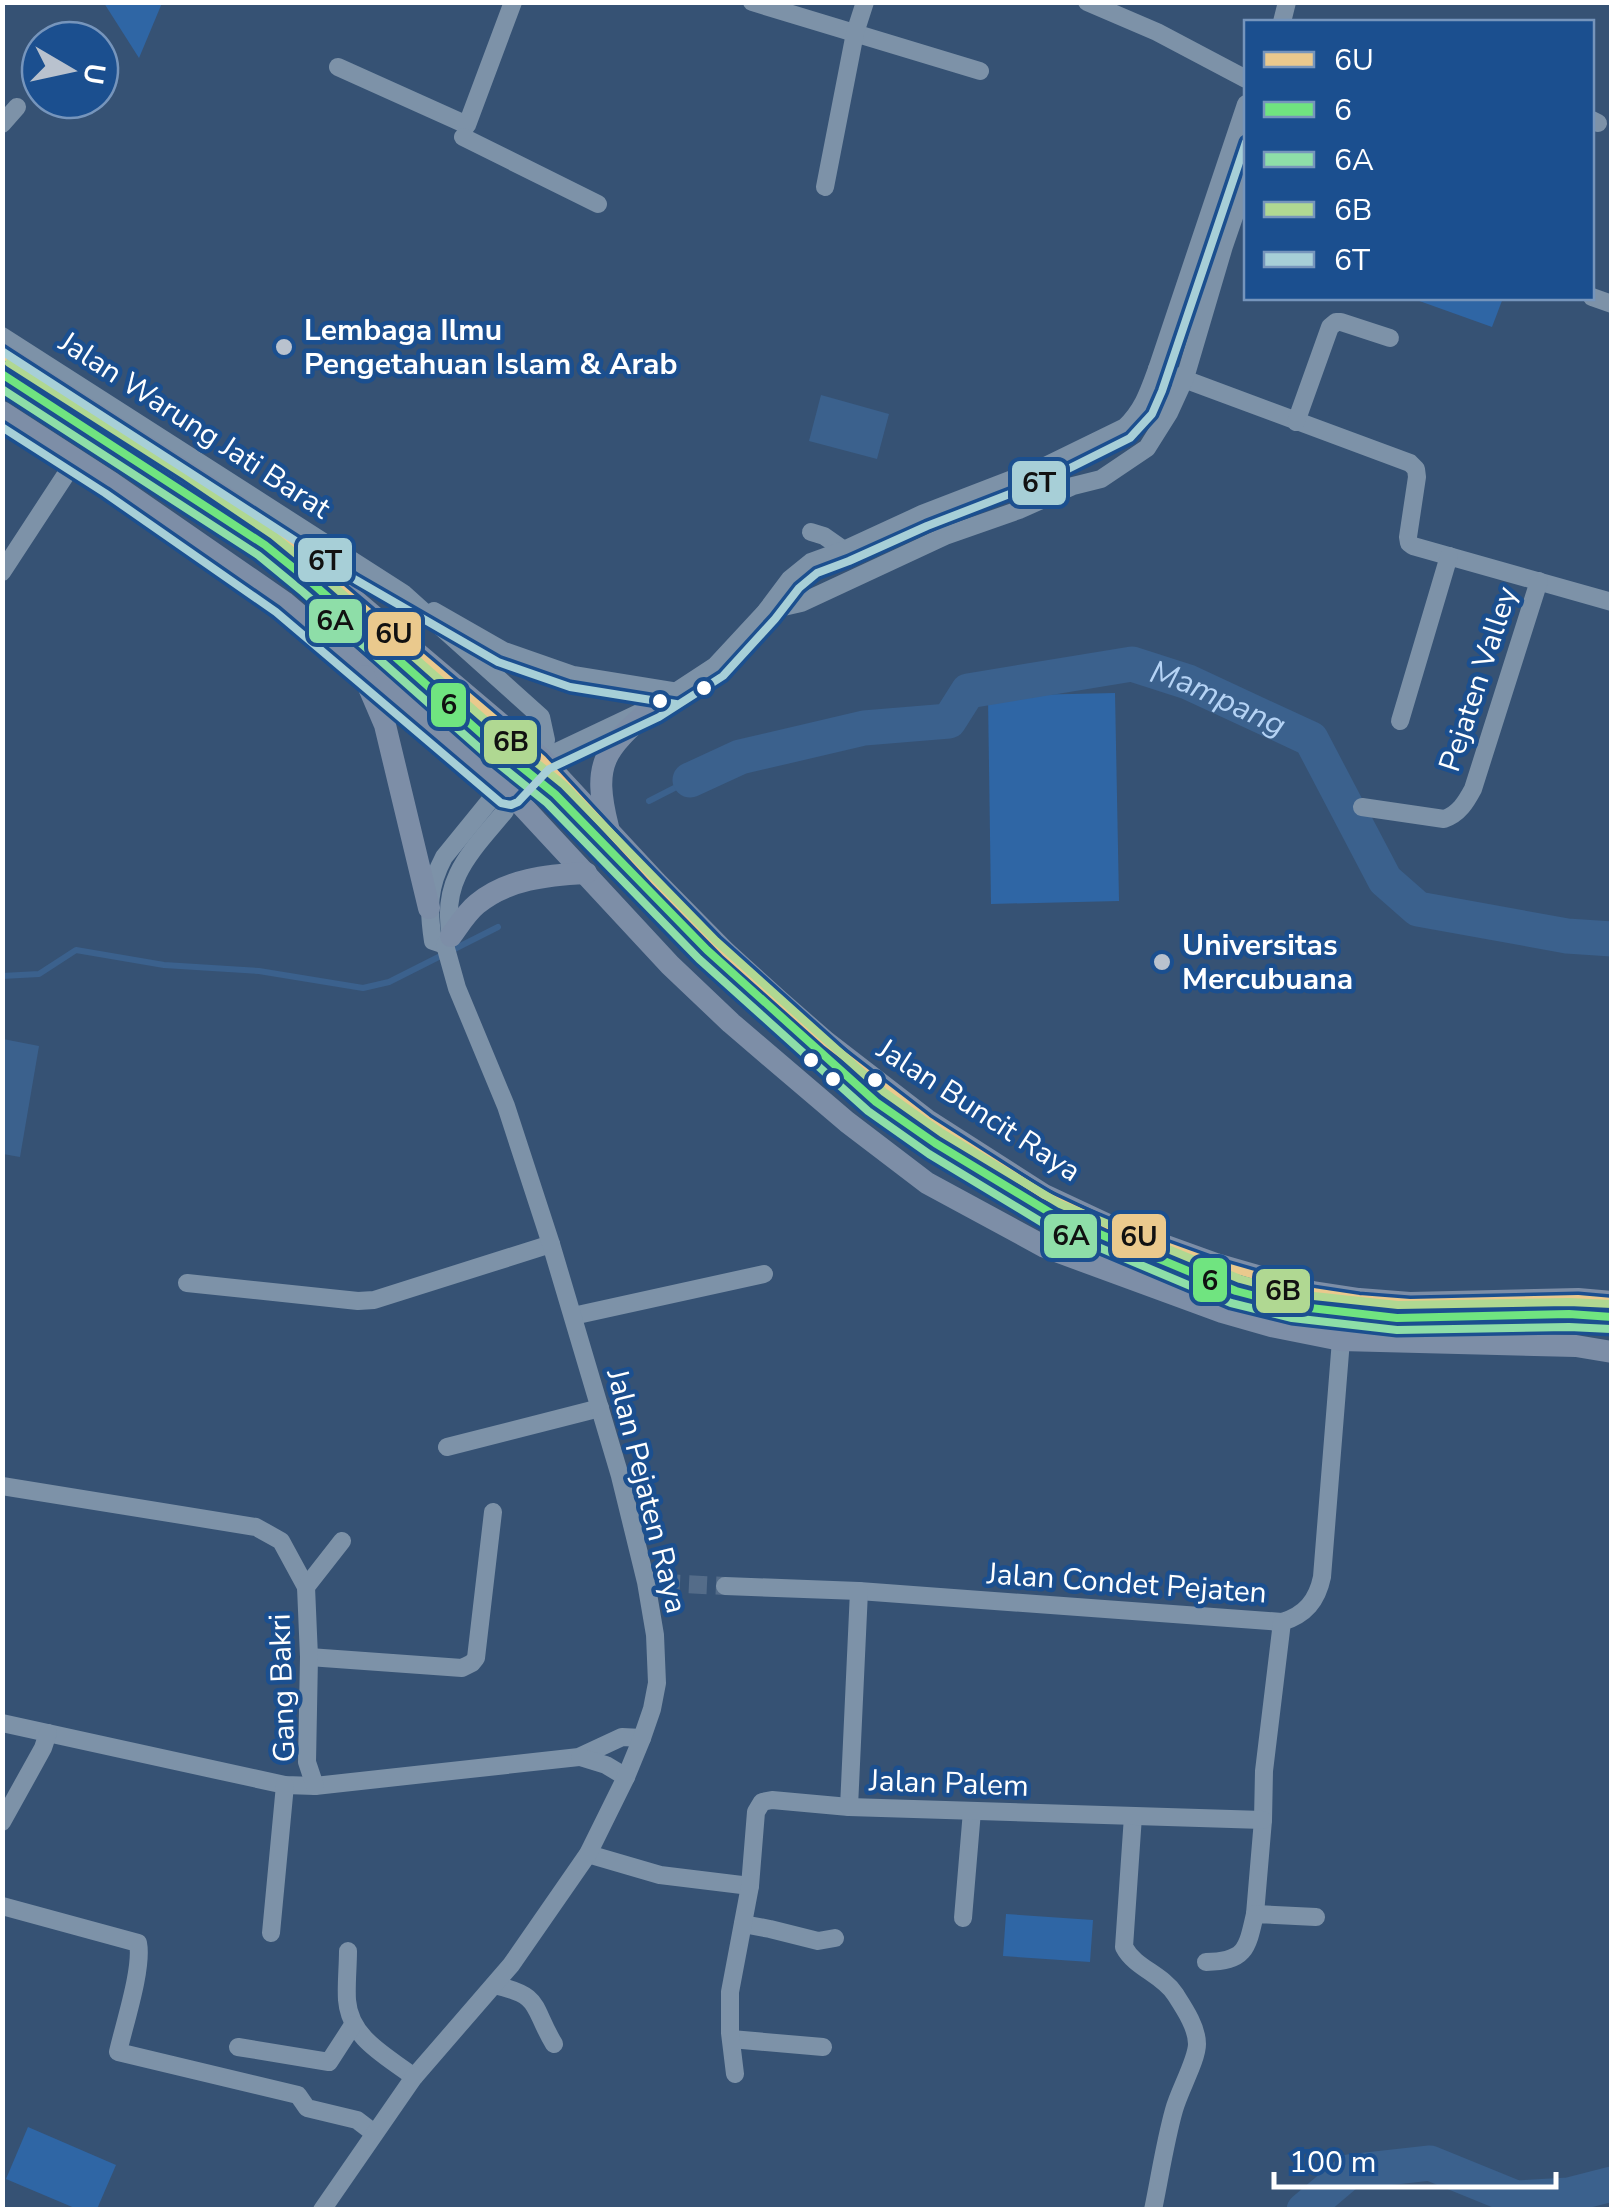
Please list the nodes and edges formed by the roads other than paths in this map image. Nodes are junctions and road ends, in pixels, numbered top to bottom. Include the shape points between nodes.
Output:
1 (513, 2) edge
2 (752, 2) edge
3 (865, 2) edge
4 (1087, 2) edge
5 (856, 33) junction
6 (338, 67) dead end
7 (980, 71) dead end
8 (1244, 78) edge
9 (17, 107) dead end
10 (1244, 110) edge
11 (2, 124) edge
12 (462, 138) junction
13 (1228, 154) junction
14 (1244, 161) edge
15 (825, 187) dead end
16 (1244, 188) edge
17 (598, 204) dead end
18 (2, 336) edge
19 (1390, 338) dead end
20 (2, 354) edge
21 (1157, 369) junction
22 (1185, 378) junction
23 (2, 412) edge
24 (1296, 422) junction
25 (76, 459) junction
26 (811, 532) dead end
27 (844, 550) junction
28 (1449, 556) junction
29 (2, 572) edge
30 (1538, 581) junction
31 (404, 593) junction
32 (1612, 602) edge
33 (766, 611) junction
34 (361, 669) junction
35 (678, 692) junction
36 (654, 706) junction
37 (1400, 722) dead end
38 (542, 759) junction
39 (507, 795) junction
40 (1362, 807) dead end
41 (608, 829) junction
42 (591, 879) junction
43 (429, 908) junction
44 (448, 941) junction
45 (550, 1244) junction
46 (764, 1274) dead end
47 (187, 1282) dead end
48 (1455, 1302) junction
49 (1612, 1302) edge
50 (573, 1316) junction
51 (1341, 1340) junction
52 (1456, 1343) junction
53 (1612, 1352) edge
54 (600, 1408) junction
55 (446, 1447) dead end
56 (2, 1486) edge
57 (494, 1512) dead end
58 (342, 1541) dead end
59 (725, 1586) tunnel mouth
60 (306, 1587) junction
61 (860, 1591) junction
62 (1282, 1622) junction
63 (309, 1657) junction
64 (2, 1723) edge
65 (48, 1733) junction
66 (642, 1738) junction
67 (579, 1757) junction
68 (626, 1777) junction
69 (284, 1785) junction
70 (315, 1786) junction
71 (849, 1807) junction
72 (972, 1811) junction
73 (1133, 1816) junction
74 (1263, 1820) junction
75 (2, 1822) edge
76 (588, 1854) junction
77 (750, 1886) junction
78 (2, 1906) edge
79 (1255, 1914) junction
80 (963, 1918) dead end
81 (1316, 1918) dead end
82 (743, 1924) junction
83 (271, 1933) dead end
84 (835, 1938) dead end
85 (348, 1951) dead end
86 (1206, 1962) dead end
87 (494, 1985) junction
88 (353, 2024) junction
89 (731, 2039) junction
90 (554, 2044) dead end
91 (238, 2047) dead end
92 (823, 2047) dead end
93 (735, 2074) dead end
94 (414, 2077) junction
95 (374, 2133) junction
96 (322, 2210) edge
97 (1153, 2210) edge

1 - 12 street
2 - 5 street
3 - 5 street
4 - 8 street
5 - 7 street
5 - 15 street
6 - 12 street
9 - 11 street
10 - 13 street
12 - 17 street
13 - 14 street
13 - 21 street
16 - 22 street
18 - 31 street, Jalan Warung Jati Barat
19 - 24 street via 1341,322 1330,327
20 - 38 main road, Jalan Warung Jati Barat via 286,542
21 - 22 street
21 - 27 street via 1142,407 1125,426
22 - 24 street
22 - 33 street via 1147,448 1110,474 945,536 801,604
23 - 25 main road
24 - 28 street via 1416,468 1409,543
25 - 29 street
25 - 34 main road via 284,602
26 - 27 street
27 - 33 street via 790,579
28 - 30 street
28 - 37 street
30 - 32 street
30 - 40 street, Pejaten Valley via 1464,805 1444,819
31 - 35 street via 504,651 572,675
31 - 38 street, Jalan Warung Jati Barat via 541,716
33 - 35 street via 714,666
34 - 39 main road
34 - 43 main road via 385,725
35 - 36 street
36 - 38 street
36 - 41 main road via 603,765 600,796
38 - 39 street
38 - 41 main road, Jalan Buncit Raya
39 - 42 main road
39 - 43 street via 492,798 444,858
39 - 44 street, Jalan Pejaten Raya via 506,811 456,874
41 - 48 main road, Jalan Buncit Raya via 725,952 826,1042 927,1120 1044,1195 1108,1225 1277,1283 1359,1299
42 - 44 main road via 551,875 516,883 475,905
42 - 51 main road via 731,1023 927,1184 1046,1247 1222,1312
43 - 44 street, Jalan Pejaten Raya via 434,941
44 - 45 street, Jalan Pejaten Raya via 455,980 506,1106
45 - 47 street via 374,1300
45 - 50 street, Jalan Pejaten Raya
46 - 50 street
48 - 49 main road, Jalan Buncit Raya
48 - 52 main road via 1448,1318
50 - 54 street, Jalan Pejaten Raya
51 - 52 main road
51 - 62 street, Jalan Condet Pejaten via 1322,1578 1309,1607
52 - 53 main road
54 - 55 street
54 - 66 street, Jalan Pejaten Raya via 654,1582 657,1682
56 - 60 street via 256,1527 281,1541
57 - 63 street via 472,1663 462,1668
58 - 60 street, Gang Bakri
59 - 61 street, Jalan Condet Pejaten
60 - 63 street, Gang Bakri
61 - 62 street, Jalan Condet Pejaten
61 - 71 street, Jalan Palem
62 - 74 street
63 - 70 street, Gang Bakri via 307,1762
64 - 65 street
65 - 69 street
65 - 75 street
66 - 67 street via 622,1737
66 - 68 street, Jalan Pejaten Raya
67 - 68 street
67 - 70 street
68 - 76 street, Jalan Pejaten Raya
69 - 70 street
69 - 83 street
71 - 72 street, Jalan Palem
71 - 77 street via 759,1804
72 - 73 street, Jalan Palem
72 - 80 street
73 - 74 street, Jalan Palem
73 - 97 street via 1123,1945 1170,1986 1197,2039 1173,2112
74 - 79 street
76 - 77 street via 660,1875
76 - 87 street, Jalan Pejaten Raya
77 - 82 street
78 - 95 street via 138,1942 118,2052 298,2095 307,2108 356,2120
79 - 81 street
79 - 86 street via 1239,1954
82 - 84 street via 818,1941
82 - 89 street via 730,1992
85 - 88 street
87 - 90 street via 528,1996
87 - 94 street, Jalan Pejaten Raya
88 - 91 street via 329,2062
88 - 94 street
89 - 92 street
89 - 93 street
94 - 95 street, Jalan Pejaten Raya
95 - 96 street, Jalan Pejaten Raya

